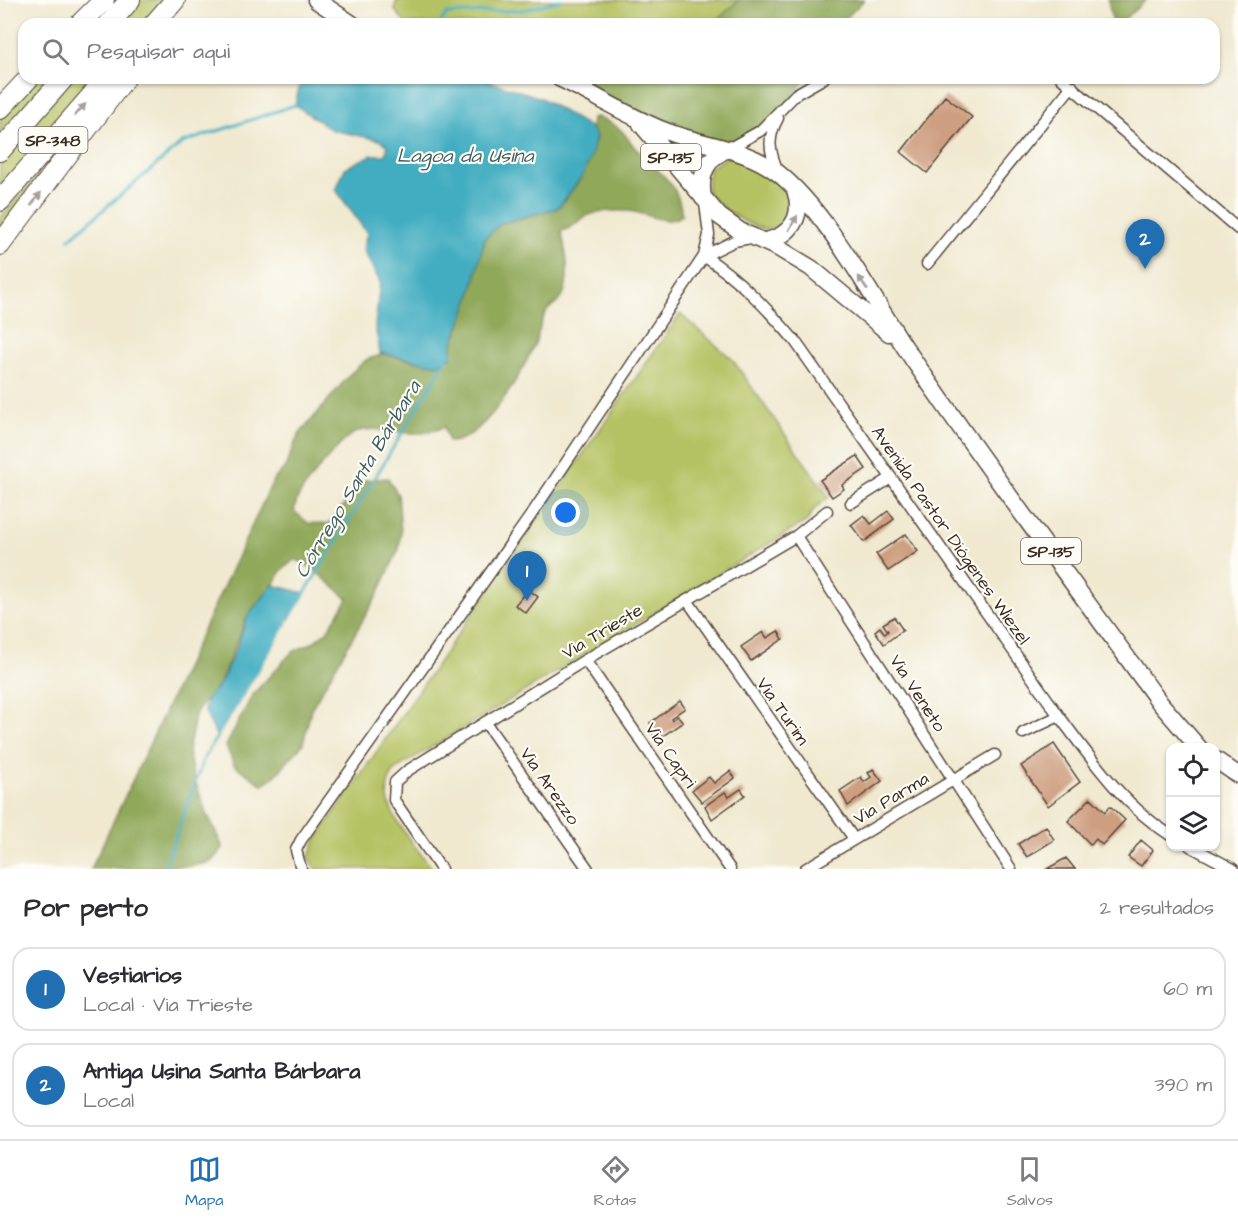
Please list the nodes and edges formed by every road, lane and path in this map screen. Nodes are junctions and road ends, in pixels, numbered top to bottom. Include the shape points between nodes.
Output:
1 (104, 0) edge
2 (130, 0) edge
3 (175, 0) edge
4 (182, 0) edge
5 (318, 0) edge
6 (86, 18) edge
7 (114, 18) edge
8 (159, 18) edge
9 (169, 18) edge
10 (341, 18) edge
11 (23, 84) edge
12 (59, 84) edge
13 (102, 84) edge
14 (121, 84) edge
15 (571, 84) edge
16 (814, 84) edge
17 (1069, 84) edge
18 (1072, 86) junction
19 (0, 109) edge
20 (782, 110) junction
21 (636, 118) junction
22 (728, 148) junction
23 (0, 152) edge
24 (779, 174) junction
25 (795, 190) junction
26 (703, 198) junction
27 (0, 201) edge
28 (1238, 229) edge
29 (760, 239) junction
30 (0, 245) edge
31 (704, 256) junction
32 (927, 264) dead end
33 (907, 350) junction
34 (891, 478) junction
35 (851, 503) dead end
36 (827, 511) dead end
37 (796, 536) junction
38 (687, 600) junction
39 (585, 660) junction
40 (1059, 716) junction
41 (485, 722) junction
42 (1023, 733) dead end
43 (1195, 743) edge
44 (994, 755) dead end
45 (1220, 763) edge
46 (1238, 775) edge
47 (955, 779) junction
48 (1166, 832) edge
49 (854, 839) junction
50 (1199, 851) edge
51 (301, 869) edge
52 (441, 869) edge
53 (588, 869) edge
54 (730, 869) edge
55 (805, 869) edge
56 (1011, 869) edge
57 (1233, 869) edge

1 - 6 highway
2 - 7 highway
3 - 8 highway
4 - 9 highway
5 - 10 main road
11 - 19 highway
12 - 23 highway, SP-348
27 -> 13 highway, SP-348
30 -> 14 highway
15 - 21 main road, SP-135
16 - 20 street via 796,94
17 - 18 street
18 - 28 street
18 - 32 street
20 - 22 street via 760,131
20 - 24 street via 769,138
21 - 22 main road, SP-135 via 669,132
21 - 26 main road, SP-135
22 - 24 main road, SP-135
22 - 26 main road via 705,168
24 - 25 main road, SP-135
29 -> 25 main road via 782,236 794,224 799,207
33 -> 25 main road, SP-135 via 824,224
26 - 29 main road, SP-135 via 729,224
26 - 31 street via 709,235
29 - 31 street via 734,241
29 - 33 main road, SP-135 via 811,268
31 - 34 street, Avenida Pastor Diógenes Wiezel via 764,304 795,341
31 - 51 street via 531,515 301,840 296,850
33 - 43 main road, SP-135 via 1160,704
34 - 35 street
34 - 40 street, Avenida Pastor Diógenes Wiezel
36 - 37 street, Via Trieste
37 - 38 street, Via Trieste
37 - 47 street, Via Veneto
38 - 39 street, Via Trieste
38 - 49 street, Via Turim
39 - 41 street, Via Trieste
39 - 54 street, Via Capri
40 - 42 street
40 - 48 street, Avenida Pastor Diógenes Wiezel via 1124,798
41 - 52 street, Via Trieste via 406,771 395,782 394,800
41 - 53 street, Via Arezzo
44 - 47 street, Via Parma
45 - 46 main road
47 - 49 street, Via Parma
47 - 56 street, Via Veneto
49 - 55 street, Via Parma
50 - 57 street

